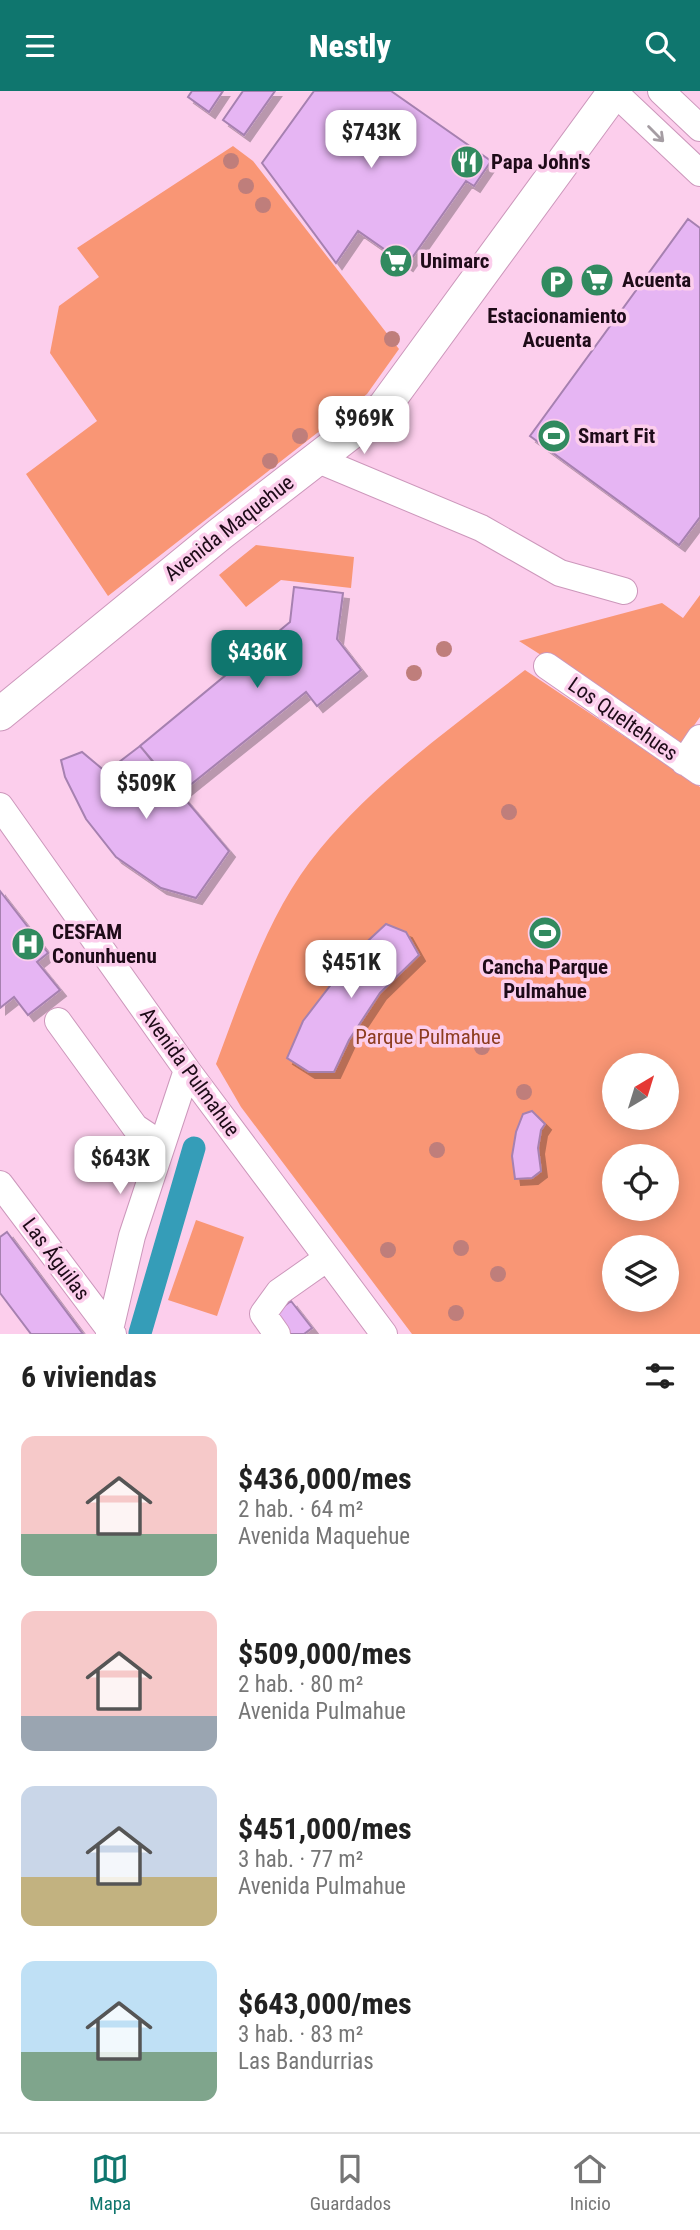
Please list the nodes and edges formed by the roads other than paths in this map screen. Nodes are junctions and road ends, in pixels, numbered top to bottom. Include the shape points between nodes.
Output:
1 (614, 91) edge
2 (661, 91) edge
3 (700, 128) edge
4 (699, 170) edge
5 (316, 459) junction
6 (624, 591) dead end
7 (547, 666) dead end
8 (0, 714) edge
9 (700, 739) edge
10 (692, 767) edge
11 (0, 806) edge
12 (58, 1021) dead end
13 (187, 1070) junction
14 (162, 1145) junction
15 (0, 1184) edge
16 (326, 1259) junction
17 (110, 1332) edge
18 (277, 1334) edge
19 (384, 1334) edge

1 -> 4 street
1 - 5 main road, Avenida Maquehue via 384,407
2 - 3 street
5 - 6 street via 481,528 560,573
5 - 8 main road, Avenida Maquehue
7 - 10 street, Los Queltehues
9 - 10 street
11 - 13 street, Avenida Pulmahue
12 - 14 street via 135,1128
13 - 14 street
13 - 16 street, Avenida Pulmahue
14 - 17 street via 132,1236
15 - 17 street, Las Águilas
16 - 18 street via 279,1292 263,1314
16 - 19 street, Avenida Pulmahue

